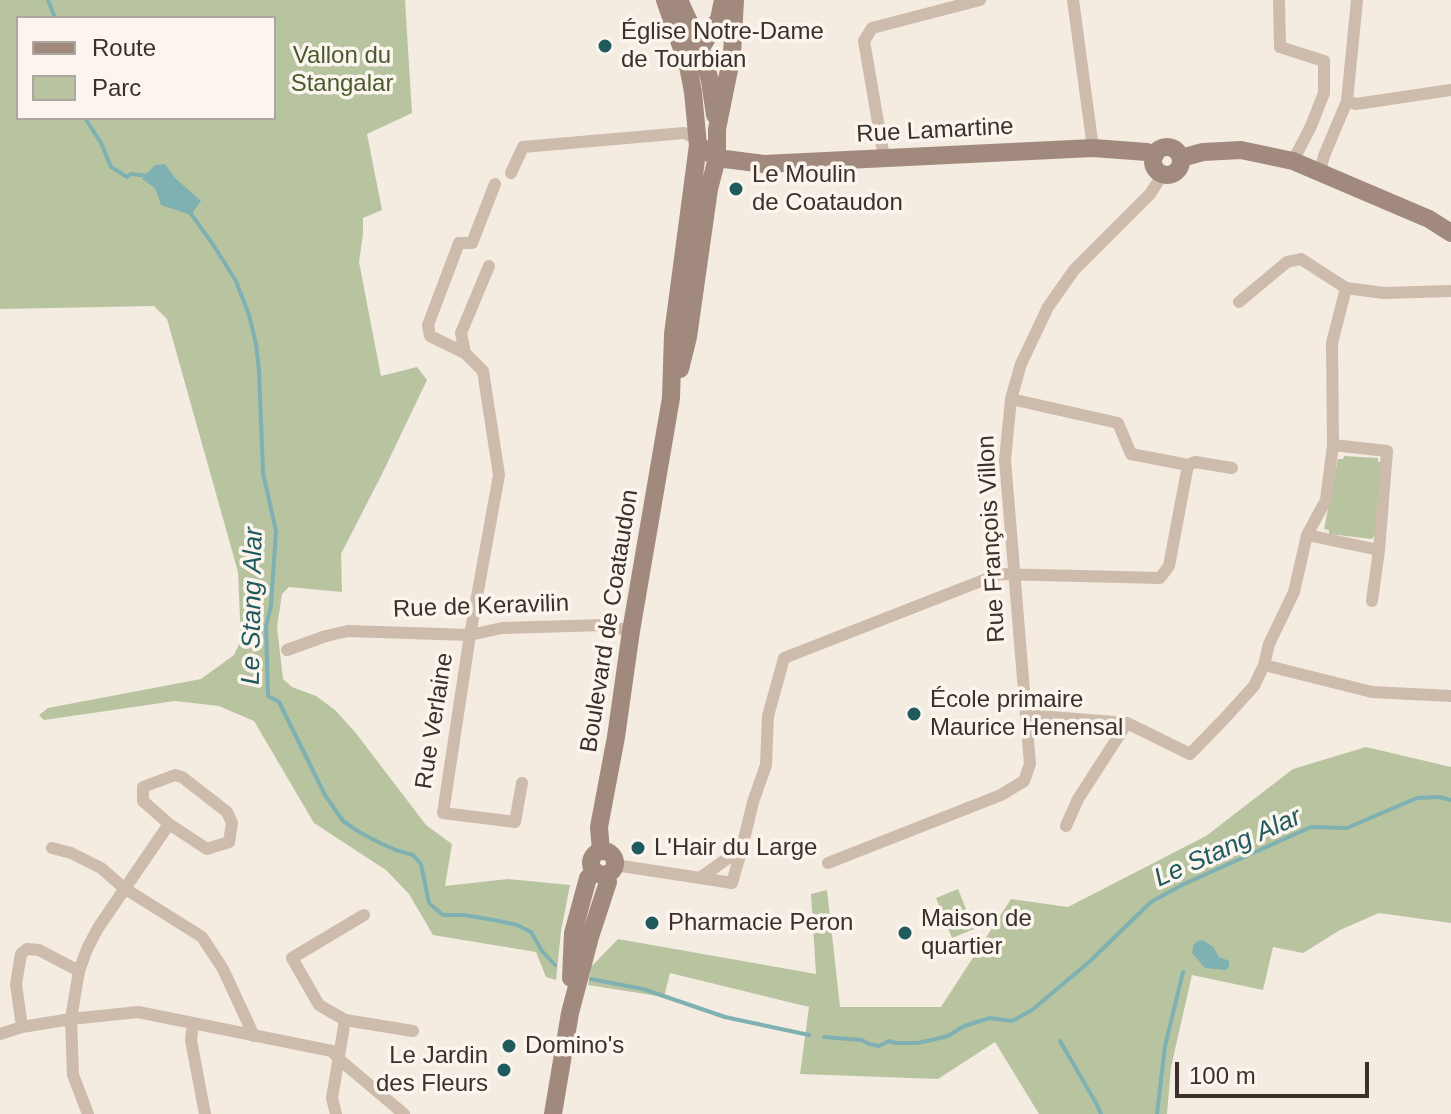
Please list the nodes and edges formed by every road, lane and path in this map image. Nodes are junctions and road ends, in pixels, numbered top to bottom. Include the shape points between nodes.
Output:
1 (665, 0) edge
2 (679, 0) edge
3 (723, 0) edge
4 (735, 0) edge
5 (980, 0) edge
6 (1073, 0) edge
7 (1279, 0) edge
8 (1357, 0) edge
9 (688, 18) junction
10 (719, 19) junction
11 (701, 48) junction
12 (688, 66) junction
13 (1451, 90) edge
14 (1347, 101) junction
15 (717, 129) junction
16 (698, 145) junction
17 (1093, 148) junction
18 (1155, 155) junction
19 (884, 157) junction
20 (717, 158) junction
21 (1181, 158) junction
22 (1293, 161) junction
23 (1320, 171) junction
24 (511, 173) dead end
25 (1163, 174) junction
26 (495, 184) dead end
27 (1451, 233) edge
28 (489, 266) dead end
29 (1346, 288) junction
30 (1451, 291) edge
31 (1239, 302) dead end
32 (465, 353) junction
33 (671, 398) junction
34 (1011, 399) junction
35 (1333, 445) junction
36 (1188, 465) junction
37 (1232, 468) dead end
38 (1307, 535) junction
39 (1379, 550) junction
40 (1014, 574) junction
41 (1372, 601) dead end
42 (631, 631) junction
43 (470, 635) junction
44 (287, 650) dead end
45 (1264, 665) junction
46 (1451, 696) edge
47 (1026, 715) junction
48 (1127, 723) junction
49 (522, 783) dead end
50 (169, 824) junction
51 (1066, 826) dead end
52 (52, 848) dead end
53 (742, 848) junction
54 (828, 863) dead end
55 (605, 870) junction
56 (700, 878) junction
57 (124, 888) junction
58 (364, 915) dead end
59 (79, 971) junction
60 (71, 1019) junction
61 (345, 1020) junction
62 (193, 1023) junction
63 (22, 1027) junction
64 (413, 1031) dead end
65 (0, 1034) edge
66 (254, 1036) junction
67 (340, 1060) junction
68 (88, 1114) edge
69 (205, 1114) edge
70 (336, 1114) edge
71 (404, 1114) edge
72 (553, 1114) edge

1 - 12 main road, Boulevard de Coataudon
2 - 9 main road
3 - 10 main road
4 - 15 main road via 732,55
5 - 19 street via 872,28 864,41
6 - 17 street
7 - 22 street via 1280,47 1324,61 1324,93
8 - 14 street
9 - 10 main road via 707,23
9 - 11 main road
10 - 11 main road
11 - 12 main road
11 - 15 main road
12 - 16 main road, Boulevard de Coataudon
13 - 14 street
14 - 23 street
15 - 20 main road, Boulevard de Coataudon
16 - 20 main road
16 - 24 street via 684,133 523,147
16 - 33 main road, Boulevard de Coataudon via 673,334
17 - 18 main road, Rue Lamartine
17 - 19 main road, Rue Lamartine
18 - 21 main road via 1169,147
18 - 25 main road via 1154,164
19 - 20 main road, Rue Lamartine via 764,164
20 - 33 main road, Boulevard de Coataudon via 688,337
21 - 22 main road via 1241,150
21 - 25 main road via 1173,174
22 - 23 main road
23 - 27 main road
25 - 34 street, Rue François Villon via 1150,194 1074,270 1048,307
26 - 32 street via 472,243 459,243 428,325 430,336
28 - 32 street via 461,333
29 - 30 street
29 - 31 street via 1301,259 1287,262
29 - 35 street via 1332,343
32 - 43 street, Rue Verlaine via 483,371 499,475
33 - 42 main road, Boulevard de Coataudon
34 - 36 street via 1118,423 1131,454
34 - 40 street, Rue François Villon via 1005,460
35 - 38 street via 1326,500
35 - 39 street via 1387,451
36 - 37 street
36 - 40 street via 1169,566 1160,578
38 - 39 street
38 - 45 street via 1294,592
39 - 41 street
40 - 47 street, Rue François Villon
40 - 53 street via 999,574 784,658 768,716 766,765
42 - 43 street, Rue de Keravilin via 604,625 502,628
42 - 55 main road, Boulevard de Coataudon via 599,827 601,851 592,859 592,865
43 - 44 street, Rue de Keravilin via 348,631
43 - 49 street, Rue Verlaine via 443,813 515,822
45 - 46 street via 1372,692
45 - 48 street via 1254,686 1190,754
47 - 48 street
47 - 54 street, Rue François Villon via 1030,764 1024,781 1001,795
48 - 51 street
50 - 50 street via 143,801 143,787 175,775 227,812 232,823 229,842 207,849
50 - 57 street
52 - 57 street via 101,868
53 - 56 street
53 - 56 street via 732,883
55 - 56 street
55 - 72 main road, Boulevard de Coataudon via 588,878 573,933 570,1013
57 - 59 street
57 - 66 street via 202,937
58 - 61 street via 292,958 319,1005
59 - 60 street
59 - 63 street via 39,950 21,954 16,984
60 - 62 street via 138,1012
60 - 63 street
60 - 68 street via 73,1075
61 - 64 street
61 - 67 street
62 - 66 street
62 - 69 street via 191,1040
63 - 65 street
66 - 67 street via 332,1051
67 - 70 street via 332,1098
67 - 71 street

